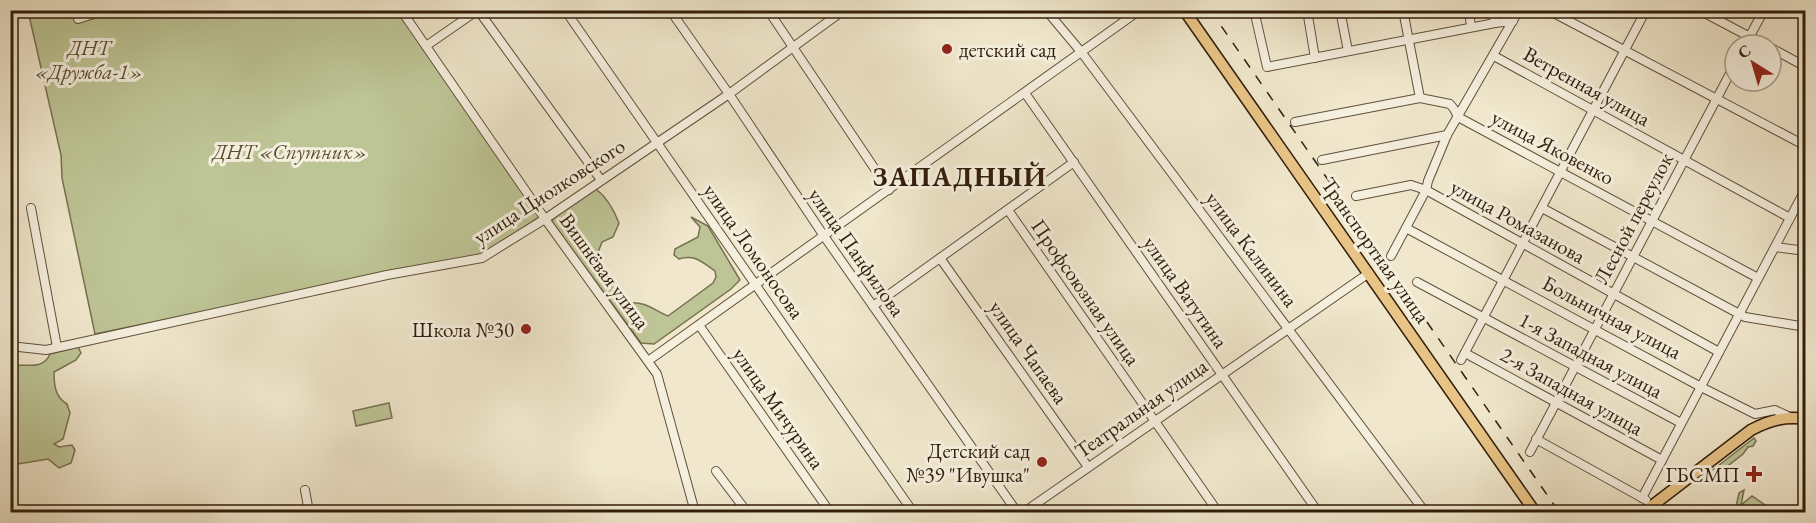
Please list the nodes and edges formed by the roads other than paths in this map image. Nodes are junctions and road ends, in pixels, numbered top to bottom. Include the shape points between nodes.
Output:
1 (106, 10) edge
2 (402, 10) edge
3 (478, 10) edge
4 (565, 10) edge
5 (670, 10) edge
6 (768, 10) edge
7 (844, 10) edge
8 (1046, 10) edge
9 (1140, 10) edge
10 (1184, 10) edge
11 (1254, 10) edge
12 (1307, 10) edge
13 (1340, 10) edge
14 (1403, 10) edge
15 (1469, 10) edge
16 (1493, 10) edge
17 (1519, 10) edge
18 (1548, 10) edge
19 (1646, 10) edge
20 (1699, 10) edge
21 (1764, 10) edge
22 (78, 19) dead end
23 (1513, 21) junction
24 (1495, 23) junction
25 (1471, 27) junction
26 (1735, 33) edge
27 (1751, 33) edge
28 (1408, 40) junction
29 (426, 46) junction
30 (793, 46) junction
31 (1348, 51) junction
32 (1624, 51) junction
33 (1082, 53) junction
34 (1783, 55) edge
35 (1494, 56) junction
36 (1315, 58) junction
37 (1806, 67) edge
38 (1723, 87) edge
39 (1025, 93) junction
40 (729, 94) junction
41 (1420, 98) junction
42 (1717, 99) junction
43 (1593, 110) junction
44 (1458, 117) junction
45 (1295, 122) dead end
46 (1447, 135) junction
47 (656, 142) junction
48 (1806, 146) edge
49 (1322, 160) dead end
50 (1684, 160) junction
51 (1074, 162) junction
52 (1561, 171) junction
53 (601, 180) junction
54 (1806, 188) edge
55 (889, 190) junction
56 (1426, 190) junction
57 (1356, 196) dead end
58 (31, 208) dead end
59 (1542, 208) junction
60 (1008, 210) junction
61 (1790, 218) junction
62 (545, 219) junction
63 (1652, 220) junction
64 (1406, 228) junction
65 (824, 236) junction
66 (1523, 244) junction
67 (1775, 247) junction
68 (1806, 251) edge
69 (1391, 256) dead end
70 (940, 258) junction
71 (1633, 258) junction
72 (1368, 273) junction
73 (1758, 278) junction
74 (1503, 280) junction
75 (1417, 282) dead end
76 (756, 284) junction
77 (1613, 294) junction
78 (873, 306) junction
79 (1739, 315) junction
80 (1484, 318) junction
81 (699, 325) junction
82 (1806, 327) edge
83 (1289, 328) junction
84 (1594, 330) junction
85 (10, 346) edge
86 (57, 347) junction
87 (1719, 352) junction
88 (648, 361) junction
89 (1575, 366) junction
90 (1221, 374) junction
91 (1701, 387) junction
92 (1556, 402) junction
93 (1790, 417) junction
94 (1806, 419) edge
95 (1154, 421) junction
96 (1681, 423) junction
97 (1536, 439) junction
98 (1530, 452) dead end
99 (1662, 460) junction
100 (1088, 467) junction
101 (716, 471) dead end
102 (305, 490) dead end
103 (1642, 498) junction
104 (1655, 505) junction
105 (309, 513) edge
106 (695, 513) edge
107 (747, 513) edge
108 (830, 513) edge
109 (913, 513) edge
110 (1017, 513) edge
111 (1024, 513) edge
112 (1218, 513) edge
113 (1318, 513) edge
114 (1425, 513) edge
115 (1535, 513) edge
116 (1644, 513) edge

1 - 22 street
2 - 29 street, Вишнёвая улица
3 - 29 street
3 - 53 street
4 - 47 street, улица Ломоносова
5 - 40 street, улица Панфилова
6 - 30 street
7 - 30 street, улица Циолковского
8 - 33 street, улица Калинина
9 - 33 street
10 - 72 main road, Транспортная улица
11 - 36 street via 1267,67
12 - 36 street
13 - 31 street
14 - 28 street
15 - 25 street
16 - 24 street
17 - 23 street
18 - 32 street
19 - 32 street
20 - 26 street
21 - 27 street
23 - 24 street
23 - 35 street
24 - 25 street
25 - 28 street
28 - 31 street
28 - 41 street
29 - 62 street, Вишнёвая улица
30 - 40 street, улица Циолковского
30 - 55 street
31 - 36 street
32 - 42 street
32 - 43 street
33 - 39 street
33 - 83 street, улица Калинина
34 - 37 street
35 - 43 street, Ветренная улица
35 - 44 street
38 - 42 street, Лесной переулок
39 - 51 street, улица Ватутина
39 - 55 street
40 - 47 street, улица Циолковского
40 - 65 street, улица Панфилова
41 - 44 street via 1450,104
41 - 45 street
42 - 48 street
42 - 50 street, Лесной переулок
43 - 50 street, Ветренная улица
43 - 52 street
44 - 46 street
44 - 52 street, улица Яковенко
46 - 49 street
46 - 56 street
47 - 53 street, улица Циолковского
47 - 76 street, улица Ломоносова
50 - 61 street, Ветренная улица
50 - 63 street, Лесной переулок
51 - 60 street
51 - 90 street, улица Ватутина
52 - 59 street
52 - 63 street, улица Яковенко
53 - 62 street, улица Циолковского
54 - 61 street
55 - 65 street
56 - 57 street, улица Ромазанова via 1411,185
56 - 64 street
56 - 66 street, улица Ромазанова
58 - 86 street
59 - 66 street
59 - 71 street
60 - 70 street
60 - 95 street, Профсоюзная улица
61 - 67 street
62 - 86 street, улица Циолковского via 482,258
62 - 88 street, Вишнёвая улица
63 - 71 street, Лесной переулок
63 - 73 street, улица Яковенко
64 - 69 street
64 - 74 street, Больничная улица
65 - 76 street
65 - 78 street, улица Панфилова
66 - 74 street
66 - 77 street, улица Ромазанова
67 - 68 street
67 - 73 street
70 - 78 street
70 - 100 street, улица Чапаева
71 - 77 street, Лесной переулок
71 - 79 street
72 - 83 street, Театральная улица
72 - 115 main road, Транспортная улица
73 - 79 street
74 - 80 street
74 - 84 street, Больничная улица
75 - 80 street, 1-я Западная улица
76 - 81 street
76 - 109 street, улица Ломоносова
77 - 84 street, Лесной переулок
77 - 87 street, улица Ромазанова
78 - 110 street, улица Панфилова
79 - 82 street
79 - 87 street
80 - 89 street, 1-я Западная улица
80 - 92 street, 2-я Западная улица via 1463,356
81 - 88 street
81 - 108 street, улица Мичурина
83 - 90 street, Театральная улица
83 - 114 street, улица Калинина
84 - 89 street, Лесной переулок
84 - 91 street, Больничная улица
85 - 86 street, улица Циолковского via 46,350
87 - 91 street
88 - 106 street, Вишнёвая улица via 657,374
89 - 92 street, Лесной переулок
89 - 96 street, 1-я Западная улица
90 - 95 street, Театральная улица
90 - 113 street, улица Ватутина
91 - 93 street, Больничная улица via 1755,414 1775,410
91 - 96 street
92 - 97 street, Лесной переулок
92 - 99 street, 2-я Западная улица
93 - 94 main road, Больничная улица
93 - 104 main road via 1768,421 1751,430
95 - 100 street, Театральная улица
95 - 112 street, Профсоюзная улица
96 - 99 street
97 - 98 street, Лесной переулок
97 - 103 street
99 - 103 street
100 - 111 street, Театральная улица
101 - 107 street
102 - 105 street
103 - 104 street
104 - 116 main road

